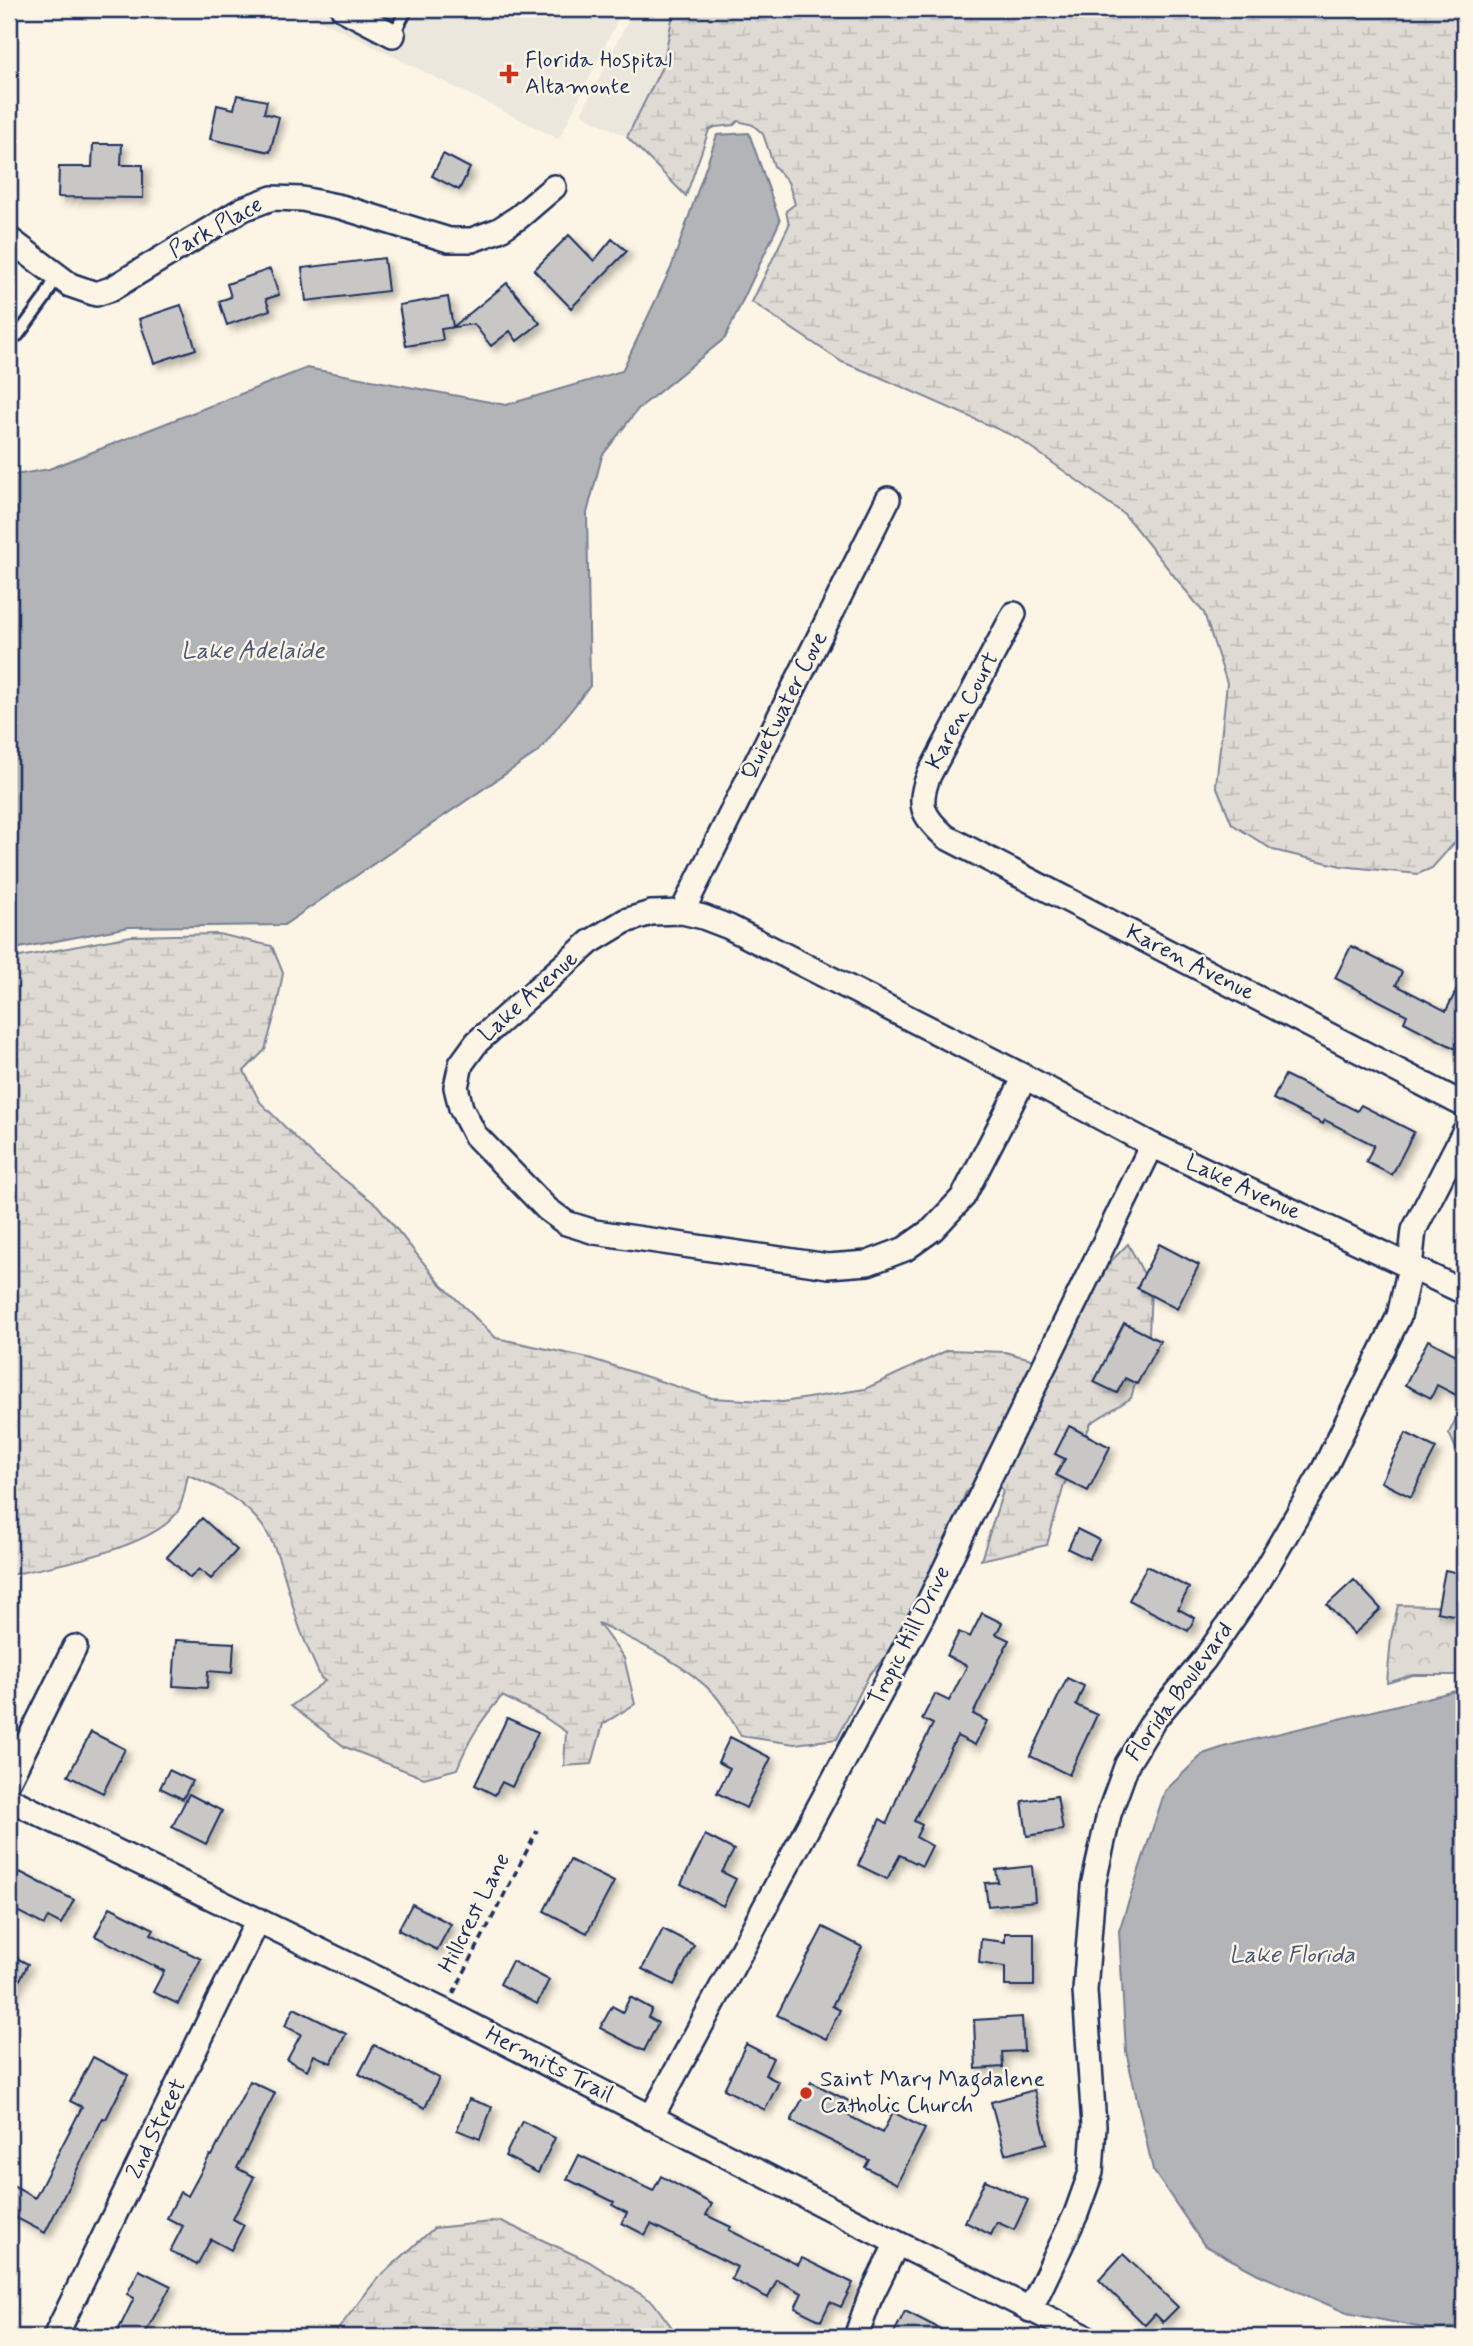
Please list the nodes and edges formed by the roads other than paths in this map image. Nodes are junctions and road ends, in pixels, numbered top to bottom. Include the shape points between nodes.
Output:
1 (343, 9) edge
2 (407, 9) edge
3 (393, 35) joint
4 (554, 187) dead end
5 (9, 239) edge
6 (57, 275) junction
7 (9, 336) edge
8 (888, 499) dead end
9 (1013, 614) dead end
10 (923, 811) joint
11 (682, 912) junction
12 (1025, 1077) junction
13 (1464, 1105) edge
14 (1464, 1132) edge
15 (1152, 1145) junction
16 (1410, 1267) junction
17 (1464, 1292) edge
18 (75, 1647) dead end
19 (9, 1780) edge
20 (9, 1799) edge
21 (258, 1920) junction
22 (651, 2118) junction
23 (897, 2243) junction
24 (1030, 2310) junction
25 (55, 2337) edge
26 (856, 2337) edge
27 (1086, 2337) edge

1 - 3 street
2 - 3 lane
4 - 6 street, Park Place via 499,230 472,240 449,240 341,207 272,198 243,209 111,289 96,294
5 - 6 street, Park Place
6 - 7 lane via 18,335
8 - 11 street, Quietwater Cove
9 - 10 street, Karen Court via 929,775 921,794
10 - 13 street, Karen Avenue via 946,837
11 - 12 street, Lake Avenue via 729,927
11 - 12 street, Lake Avenue via 651,913 625,921 590,942 477,1042 461,1064 456,1087 475,1135 566,1223 595,1232 828,1266 868,1263 905,1250 963,1197
12 - 15 street, Lake Avenue
14 - 16 street, Florida Boulevard via 1415,1230
15 - 16 street, Lake Avenue
15 - 22 street, Tropic Hill Drive via 921,1618
16 - 17 street, Lake Avenue
16 - 24 street, Florida Boulevard via 1399,1316 1324,1469 1260,1579 1126,1764 1108,1814 1093,1886 1085,1990 1094,2126 1091,2172
18 - 19 street
20 - 21 street, Hermits Trail
21 - 22 street, Hermits Trail
21 - 25 street, 2nd Street
22 - 23 street, Hermits Trail
23 - 24 street, Hermits Trail
23 - 26 street
24 - 27 street, Hermits Trail

